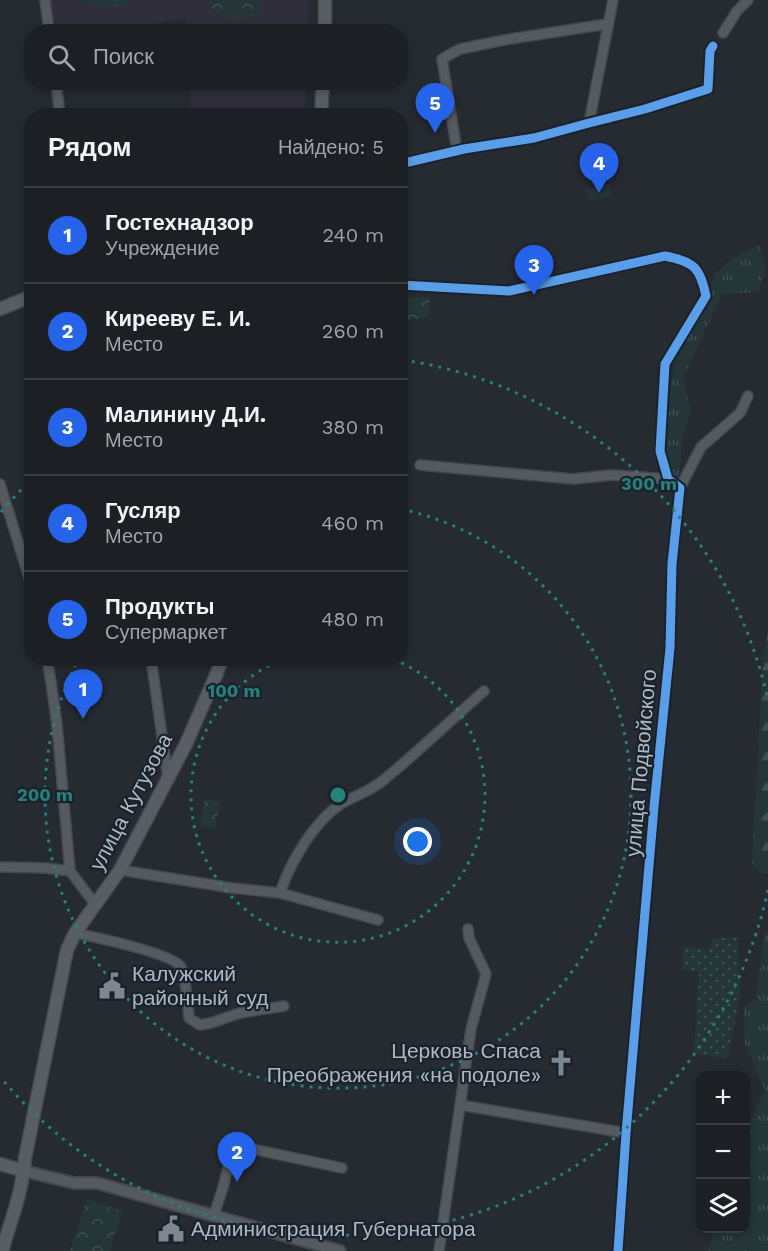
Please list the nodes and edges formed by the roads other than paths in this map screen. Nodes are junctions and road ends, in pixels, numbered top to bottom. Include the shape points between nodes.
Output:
1 (45, 0) edge
2 (325, 0) edge
3 (613, 0) edge
4 (748, 0) edge
5 (49, 24) edge
6 (325, 24) edge
7 (607, 24) junction
8 (723, 33) dead end
9 (713, 46) dead end
10 (57, 90) edge
11 (323, 90) edge
12 (59, 108) edge
13 (321, 108) edge
14 (588, 123) junction
15 (457, 151) junction
16 (408, 162) edge
17 (408, 285) edge
18 (24, 299) edge
19 (0, 309) edge
20 (748, 396) dead end
21 (420, 465) dead end
22 (668, 479) junction
23 (0, 484) edge
24 (680, 488) junction
25 (24, 561) edge
26 (48, 666) edge
27 (152, 666) edge
28 (219, 666) edge
29 (484, 691) dead end
30 (168, 779) junction
31 (0, 867) edge
32 (120, 870) junction
33 (70, 871) junction
34 (280, 893) junction
35 (95, 904) junction
36 (378, 920) dead end
37 (468, 929) dead end
38 (75, 933) junction
39 (284, 1006) dead end
40 (460, 1105) junction
41 (626, 1133) junction
42 (0, 1164) edge
43 (342, 1168) dead end
44 (24, 1171) junction
45 (214, 1215) junction
46 (2, 1251) edge
47 (340, 1251) edge
48 (440, 1251) edge
49 (618, 1251) edge

1 - 5 street
2 - 6 main road
3 - 7 street
4 - 8 street
7 - 14 street
7 - 15 street via 460,49 442,59
9 - 14 street via 708,89
10 - 12 street
11 - 13 main road
14 - 15 street via 534,138
15 - 16 street
17 - 22 street via 509,291 665,256 696,268 706,296 665,364 660,451
18 - 19 main road
20 - 24 street via 740,413 701,447
21 - 22 street via 573,479 612,475
22 - 24 street
23 - 25 street
24 - 41 street, улица Подвойского via 672,564 670,648
26 - 33 street
27 - 30 street
28 - 30 main road, улица Кутузова
29 - 34 street via 379,784 340,804 325,817 313,829
30 - 32 main road, улица Кутузова
31 - 33 street
32 - 34 street
32 - 35 main road, улица Кутузова
33 - 35 street
34 - 36 street
35 - 38 main road, улица Кутузова
37 - 40 street via 486,974 471,1029
38 - 39 street via 145,950 180,966 189,1018 200,1025 240,1012
38 - 44 main road, улица Кутузова via 67,950
40 - 41 street
40 - 48 street
41 - 49 street, улица Подвойского
42 - 44 main road
43 - 45 street via 233,1145
44 - 45 street via 74,1183 97,1184
44 - 46 main road, улица Кутузова
45 - 47 street

